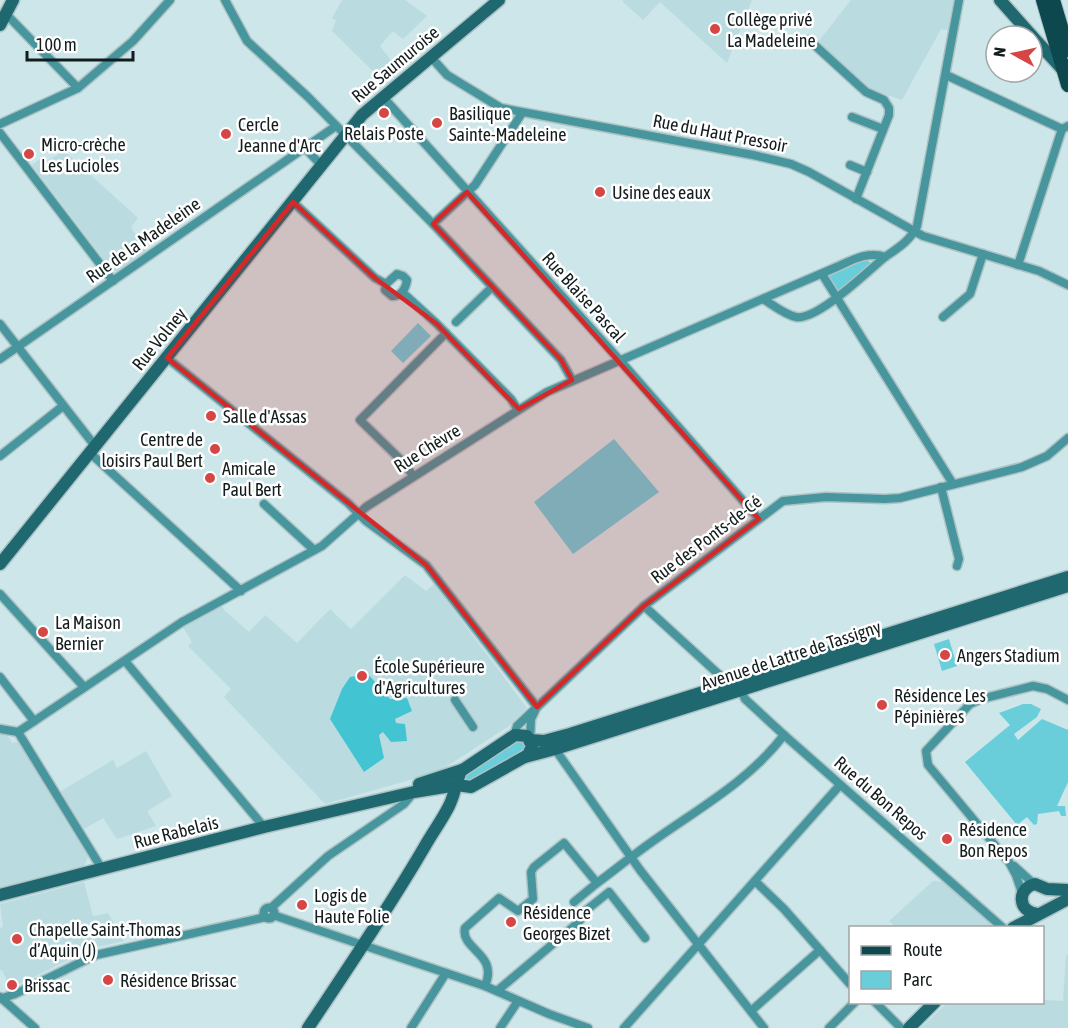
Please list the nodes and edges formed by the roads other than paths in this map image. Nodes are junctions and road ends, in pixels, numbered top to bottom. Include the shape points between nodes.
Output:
1 (13, 0) edge
2 (170, 0) edge
3 (225, 0) edge
4 (499, 0) edge
5 (959, 0) edge
6 (999, 0) edge
7 (1043, 0) edge
8 (1053, 0) edge
9 (3, 19) edge
10 (1021, 24) edge
11 (809, 40) dead end
12 (1044, 49) edge
13 (1068, 50) edge
14 (430, 57) junction
15 (1063, 70) junction
16 (946, 75) junction
17 (1068, 85) edge
18 (78, 88) junction
19 (383, 97) junction
20 (522, 113) junction
21 (852, 117) dead end
22 (0, 124) edge
23 (336, 126) junction
24 (1065, 127) edge
25 (883, 129) junction
26 (0, 133) edge
27 (346, 137) junction
28 (305, 148) junction
29 (850, 165) dead end
30 (322, 166) junction
31 (867, 172) junction
32 (467, 192) junction
33 (856, 199) junction
34 (293, 202) junction
35 (433, 224) junction
36 (914, 232) junction
37 (983, 254) junction
38 (885, 257) junction
39 (1018, 265) junction
40 (822, 274) junction
41 (113, 280) junction
42 (386, 284) junction
43 (1068, 285) edge
44 (488, 291) dead end
45 (402, 292) junction
46 (837, 297) junction
47 (763, 299) junction
48 (943, 317) dead end
49 (456, 322) dead end
50 (0, 324) edge
51 (446, 333) junction
52 (17, 347) junction
53 (167, 358) junction
54 (0, 359) edge
55 (619, 361) junction
56 (572, 380) junction
57 (63, 406) junction
58 (518, 410) junction
59 (1068, 438) edge
60 (92, 449) junction
61 (0, 456) edge
62 (413, 476) junction
63 (953, 484) junction
64 (941, 487) junction
65 (264, 504) dead end
66 (358, 514) junction
67 (759, 519) junction
68 (314, 550) junction
69 (0, 564) edge
70 (957, 566) dead end
71 (1068, 577) edge
72 (1068, 586) edge
73 (241, 591) junction
74 (0, 594) edge
75 (644, 606) junction
76 (125, 661) junction
77 (0, 677) edge
78 (728, 685) junction
79 (84, 687) junction
80 (741, 690) junction
81 (455, 700) dead end
82 (1068, 700) edge
83 (536, 708) junction
84 (34, 721) junction
85 (473, 727) dead end
86 (0, 729) edge
87 (18, 732) junction
88 (784, 735) junction
89 (514, 736) junction
90 (530, 740) junction
91 (555, 749) junction
92 (525, 757) junction
93 (462, 770) junction
94 (429, 781) junction
95 (840, 785) junction
96 (463, 786) junction
97 (414, 792) junction
98 (396, 803) junction
99 (362, 804) junction
100 (264, 827) junction
101 (632, 857) junction
102 (1009, 862) junction
103 (102, 869) junction
104 (755, 881) junction
105 (597, 883) junction
106 (1034, 884) junction
107 (1047, 889) junction
108 (1068, 890) edge
109 (0, 895) edge
110 (1022, 899) junction
111 (1068, 899) edge
112 (574, 902) dead end
113 (1048, 908) junction
114 (270, 913) junction
115 (1037, 914) junction
116 (1004, 926) edge
117 (1006, 926) edge
118 (1015, 926) edge
119 (645, 938) dead end
120 (698, 944) junction
121 (363, 945) junction
122 (820, 950) junction
123 (446, 973) junction
124 (849, 983) edge
125 (485, 986) junction
126 (497, 991) junction
127 (1, 998) edge
128 (518, 1001) junction
129 (853, 1004) edge
130 (877, 1004) edge
131 (933, 1004) edge
132 (751, 1011) junction
133 (35, 1028) edge
134 (308, 1028) edge
135 (411, 1028) edge
136 (500, 1028) edge
137 (588, 1028) edge
138 (624, 1028) edge
139 (764, 1028) edge
140 (829, 1028) edge
141 (901, 1028) edge
142 (909, 1028) edge

1 - 9 street
2 - 18 street via 133,41
3 - 23 street via 247,41
4 - 14 street, Rue Saumuroise
5 - 16 street
6 - 10 street
7 - 15 main road
8 - 13 main road
9 - 18 street
11 - 25 street via 866,92 886,102 889,115
12 - 15 street
14 - 19 street, Rue Saumuroise
14 - 20 street, Rue du Haut Pressoir via 447,75 494,106
15 - 17 main road
16 - 24 street
16 - 36 street
18 - 22 street
19 - 27 street, Rue Saumuroise
19 - 32 street, Rue Blaise Pascal
20 - 32 street
20 - 33 street, Rue du Haut Pressoir via 783,162
21 - 25 street
23 - 27 street
23 - 28 street, Rue de la Madeleine
24 - 39 street
25 - 31 street
26 - 41 street
27 - 30 street, Rue Volney
27 - 35 street
28 - 30 street
28 - 41 street, Rue de la Madeleine
29 - 31 street
30 - 34 street, Rue Volney
31 - 33 street
32 - 35 street
32 - 55 street, Rue Blaise Pascal
33 - 36 street, Rue du Haut Pressoir
34 - 42 street
34 - 53 street, Rue Volney
35 - 56 street via 561,360
36 - 37 street, Rue du Haut Pressoir
36 - 38 street
37 - 39 street, Rue du Haut Pressoir
37 - 48 street via 970,294
38 - 40 street, Rue Chèvre via 868,254
38 - 46 street
39 - 43 street, Rue du Haut Pressoir
40 - 46 street
40 - 47 street, Rue Chèvre
41 - 52 street, Rue de la Madeleine
42 - 45 street via 385,290 392,296
42 - 45 street via 400,274 406,280
44 - 49 street
45 - 51 street
46 - 47 street via 814,313 798,318
46 - 63 street
47 - 55 street, Rue Chèvre
50 - 52 street
51 - 58 street
51 - 62 street via 360,420
52 - 54 street, Rue de la Madeleine
52 - 57 street
53 - 60 street, Rue Volney
53 - 66 street
55 - 56 street, Rue Chèvre
55 - 67 street, Rue Blaise Pascal
56 - 58 street, Rue Chèvre
57 - 60 street
57 - 61 street
58 - 62 street, Rue Chèvre
59 - 63 street, Rue des Ponts-de-Cé via 1036,462
60 - 69 street, Rue Volney
60 - 73 street
62 - 66 street, Rue Chèvre
63 - 64 street, Rue des Ponts-de-Cé
64 - 67 street, Rue des Ponts-de-Cé via 891,499 788,500
64 - 70 street via 959,559
65 - 68 street
66 - 68 street, Rue Chèvre
66 - 83 street via 426,565
67 - 75 street, Rue des Ponts-de-Cé
68 - 73 street, Rue Chèvre
71 - 78 street, Avenue de Lattre de Tassigny
72 - 80 street, Avenue de Lattre de Tassigny
73 - 76 street, Rue Chèvre via 184,621
74 - 79 street
75 - 78 street
75 - 83 street, Rue des Ponts-de-Cé
76 - 79 street, Rue Chèvre
76 - 100 street
77 - 84 street
78 - 90 street, Avenue de Lattre de Tassigny via 570,734 544,741
79 - 84 street, Rue Chèvre
80 - 88 street, Rue du Bon Repos via 745,699
80 - 91 street, Avenue de Lattre de Tassigny
81 - 85 street
82 - 102 street via 1033,686 981,699 970,704 928,747 928,765
83 - 89 street, Rue des Ponts-de-Cé via 517,726
83 - 90 street
84 - 87 street, Rue Chèvre
86 - 87 street
87 - 103 street
88 - 95 street, Rue du Bon Repos
88 - 101 street via 744,779
89 - 90 street via 523,734
89 - 93 street, Rue Rabelais
90 - 92 street via 531,750
91 - 92 street, Avenue de Lattre de Tassigny
91 - 101 street
92 - 96 street, Avenue de Lattre de Tassigny
93 - 94 street, Rue Rabelais
93 - 96 street via 459,775
94 - 97 street, Rue Rabelais
94 - 99 street, Rue Rabelais via 370,798
95 - 104 street
95 - 116 street, Rue du Bon Repos
96 - 97 street, Rue Rabelais
96 - 121 street
97 - 98 street, Rue Rabelais
98 - 99 street, Rue Rabelais
98 - 114 street via 328,856
99 - 100 street, Rue Rabelais
100 - 103 street, Rue Rabelais
101 - 105 street
101 - 120 street
102 - 106 street
102 - 110 street
103 - 109 street, Rue Rabelais
104 - 120 street
104 - 122 street
105 - 112 street
105 - 125 street via 564,843 534,867 533,898 518,911 499,898 466,927 465,937 488,966
106 - 107 street
106 - 110 street via 1026,888
107 - 108 street
107 - 113 street via 1051,898
110 - 115 street via 1028,912
110 - 117 street
111 - 113 street
113 - 115 street
114 - 121 street
114 - 127 street via 96,955
115 - 118 street
119 - 126 street via 609,892
120 - 132 street
120 - 138 street
121 - 123 street
121 - 134 street
122 - 124 street
122 - 132 street
123 - 125 street
123 - 135 street
125 - 126 street
126 - 128 street
127 - 133 street
128 - 136 street
128 - 137 street
129 - 140 street
130 - 141 street
131 - 142 street
132 - 139 street

